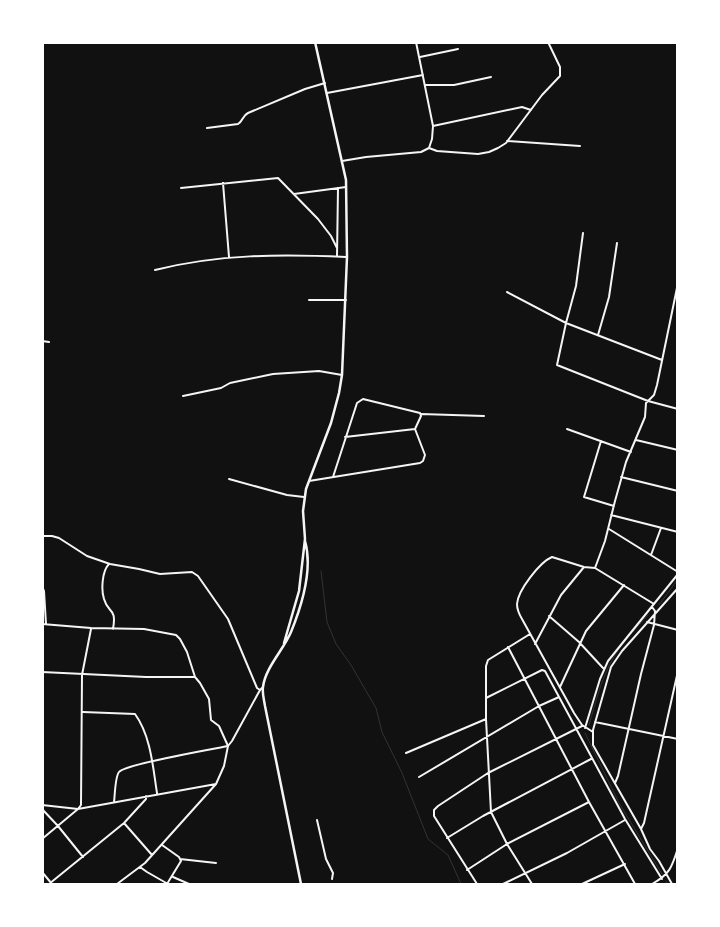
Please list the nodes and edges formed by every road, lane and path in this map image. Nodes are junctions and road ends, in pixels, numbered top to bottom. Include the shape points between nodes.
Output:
1 (315, 42) edge
2 (416, 42) edge
3 (548, 42) edge
4 (458, 49) dead end
5 (420, 57) junction
6 (423, 74) junction
7 (491, 77) dead end
8 (325, 83) junction
9 (425, 85) junction
10 (326, 93) junction
11 (531, 110) junction
12 (433, 126) junction
13 (207, 128) dead end
14 (508, 141) junction
15 (580, 146) dead end
16 (430, 148) junction
17 (342, 161) junction
18 (224, 183) junction
19 (346, 187) junction
20 (181, 188) dead end
21 (338, 188) junction
22 (294, 194) junction
23 (583, 234) dead end
24 (618, 243) dead end
25 (337, 248) junction
26 (229, 257) junction
27 (337, 257) junction
28 (347, 257) junction
29 (155, 270) dead end
30 (678, 282) edge
31 (507, 292) dead end
32 (309, 300) dead end
33 (346, 300) junction
34 (676, 301) edge
35 (566, 323) junction
36 (598, 336) junction
37 (42, 341) edge
38 (49, 342) dead end
39 (662, 360) junction
40 (342, 375) junction
41 (183, 396) dead end
42 (648, 401) junction
43 (678, 408) edge
44 (421, 414) junction
45 (484, 416) dead end
46 (415, 429) junction
47 (567, 429) dead end
48 (345, 437) junction
49 (636, 440) junction
50 (601, 441) junction
51 (678, 450) edge
52 (631, 452) junction
53 (333, 477) junction
54 (622, 477) junction
55 (229, 479) dead end
56 (309, 481) junction
57 (678, 491) edge
58 (304, 497) junction
59 (614, 506) junction
60 (612, 515) junction
61 (661, 528) junction
62 (609, 529) junction
63 (678, 532) edge
64 (42, 536) edge
65 (305, 539) junction
66 (651, 555) junction
67 (110, 564) junction
68 (584, 567) junction
69 (596, 568) junction
70 (678, 573) edge
71 (624, 585) junction
72 (42, 586) edge
73 (678, 588) edge
74 (653, 606) junction
75 (655, 614) junction
76 (549, 616) junction
77 (647, 622) junction
78 (44, 624) edge
79 (654, 625) junction
80 (91, 628) junction
81 (113, 629) junction
82 (678, 630) edge
83 (530, 634) junction
84 (579, 642) junction
85 (284, 643) junction
86 (535, 644) junction
87 (508, 648) junction
88 (604, 669) junction
89 (42, 672) edge
90 (678, 672) edge
91 (82, 675) junction
92 (195, 677) junction
93 (523, 679) junction
94 (263, 687) junction
95 (560, 687) junction
96 (260, 690) junction
97 (559, 697) junction
98 (486, 698) junction
99 (539, 706) junction
100 (82, 712) junction
101 (486, 719) junction
102 (595, 722) junction
103 (582, 725) junction
104 (576, 728) junction
105 (585, 728) junction
106 (630, 729) junction
107 (593, 732) junction
108 (663, 736) junction
109 (488, 738) junction
110 (556, 740) junction
111 (678, 740) edge
112 (228, 746) junction
113 (406, 753) dead end
114 (591, 759) junction
115 (152, 761) junction
116 (572, 770) junction
117 (488, 773) junction
118 (419, 777) dead end
119 (216, 784) junction
120 (614, 784) junction
121 (156, 794) junction
122 (146, 796) junction
123 (114, 802) junction
124 (589, 802) junction
125 (42, 805) edge
126 (42, 809) edge
127 (78, 809) junction
128 (491, 812) junction
129 (625, 819) junction
130 (317, 820) dead end
131 (124, 823) junction
132 (58, 826) junction
133 (640, 829) junction
134 (605, 830) junction
135 (42, 838) edge
136 (447, 838) junction
137 (507, 844) junction
138 (162, 845) junction
139 (678, 848) edge
140 (152, 855) junction
141 (83, 857) junction
142 (180, 859) junction
143 (676, 859) edge
144 (216, 863) dead end
145 (625, 864) junction
146 (140, 867) junction
147 (468, 870) junction
148 (42, 872) edge
149 (526, 873) junction
150 (667, 875) junction
151 (173, 877) junction
152 (332, 879) dead end
153 (662, 879) junction
154 (51, 884) edge
155 (117, 884) edge
156 (168, 884) edge
157 (188, 884) edge
158 (300, 884) edge
159 (477, 884) edge
160 (504, 884) edge
161 (532, 884) edge
162 (582, 884) edge
163 (635, 884) edge
164 (652, 884) edge
165 (672, 884) edge

1 - 8 street
2 - 5 street
3 - 11 street via 561,74
4 - 5 street
5 - 6 street
6 - 9 street
6 - 10 street
7 - 9 street
8 - 10 street
8 - 13 street via 248,113 238,124
9 - 12 street
10 - 17 street
11 - 12 street via 522,107
11 - 14 street
12 - 16 street
14 - 15 street
14 - 16 street via 484,153
16 - 17 street via 421,152
17 - 19 street
18 - 20 street
18 - 22 street via 275,177
18 - 26 street
19 - 21 street
19 - 28 street
21 - 22 street
21 - 25 street
22 - 25 street via 318,219
23 - 35 street via 576,286
24 - 36 street via 609,297
25 - 27 street
26 - 27 street
26 - 29 street
27 - 28 street
28 - 33 street
30 - 34 street
31 - 35 street
32 - 33 street
33 - 40 street
34 - 39 street
35 - 36 street
35 - 42 street via 557,365
36 - 39 street
37 - 38 street
39 - 42 street via 654,395
40 - 41 street via 319,371 273,374
40 - 56 street via 331,423
42 - 43 street
42 - 49 street
44 - 45 street
44 - 46 street
44 - 48 street via 360,400 356,403
46 - 48 street
46 - 53 street via 425,455 423,461
47 - 50 street
48 - 53 street
49 - 51 street
49 - 52 street
50 - 52 street
50 - 59 street via 584,497
52 - 54 street
53 - 56 street
54 - 57 street
54 - 59 street
55 - 58 street
56 - 58 street
58 - 65 street
59 - 60 street
60 - 61 street
60 - 62 street
61 - 63 street
61 - 66 street
62 - 66 street
62 - 69 street
64 - 67 street via 59,538 87,556
65 - 85 street via 299,591
65 - 85 street via 308,551 305,588 291,633
66 - 70 street
67 - 81 street via 104,573 103,598 113,611
67 - 96 street via 160,574 192,572 198,576 228,619
68 - 69 street
68 - 76 street
68 - 83 street via 552,557 527,581 517,601 517,609
69 - 71 street
70 - 74 street
71 - 74 street
71 - 84 street via 596,616
72 - 78 street
73 - 75 street
74 - 75 street
74 - 88 street
75 - 77 street
75 - 79 street
76 - 84 street
76 - 86 street
77 - 79 street
77 - 102 street via 611,667
78 - 80 street
79 - 82 street
79 - 106 street
80 - 81 street
80 - 91 street
81 - 92 street via 144,629 176,635 184,645
83 - 86 street
83 - 87 street
84 - 88 street
84 - 95 street
85 - 94 street
86 - 95 street
87 - 93 street
87 - 98 street via 488,660
88 - 105 street
89 - 91 street
90 - 108 street
91 - 92 street
91 - 100 street
92 - 112 street via 209,699 211,720 219,726
93 - 97 street via 545,671
93 - 98 street
93 - 99 street
94 - 96 street
94 - 158 street
95 - 103 street
96 - 112 street
97 - 99 street
97 - 104 street
98 - 101 street
99 - 109 street
99 - 110 street
100 - 115 street via 135,714
100 - 127 street via 82,798
101 - 109 street
101 - 113 street
102 - 106 street
102 - 107 street
103 - 104 street
103 - 105 street
104 - 110 street
104 - 114 street
105 - 107 street
106 - 108 street
106 - 120 street
107 - 120 street via 593,745
108 - 111 street
108 - 133 street
109 - 117 street
109 - 118 street
110 - 116 street
110 - 117 street
112 - 115 street
112 - 119 street
114 - 116 street
114 - 129 street
115 - 121 street
115 - 123 street via 119,771
116 - 124 street
116 - 128 street
117 - 128 street
117 - 136 street via 434,810 434,816
119 - 121 street
119 - 138 street
120 - 133 street
121 - 122 street
122 - 123 street
122 - 131 street via 146,800
123 - 127 street
124 - 134 street
124 - 137 street
125 - 127 street
126 - 132 street
127 - 132 street
128 - 136 street
128 - 137 street
129 - 134 street
129 - 153 street
130 - 152 street
131 - 140 street
131 - 141 street
132 - 135 street
132 - 141 street
133 - 150 street
134 - 145 street
134 - 149 street
136 - 147 street
137 - 147 street
137 - 149 street
138 - 140 street
138 - 142 street
139 - 143 street
140 - 146 street
141 - 154 street
142 - 144 street
142 - 151 street
143 - 150 street
145 - 162 street
145 - 163 street
146 - 155 street
146 - 156 street
147 - 159 street
148 - 154 street
149 - 160 street
149 - 161 street
150 - 153 street
150 - 165 street
151 - 156 street
151 - 157 street
153 - 164 street

